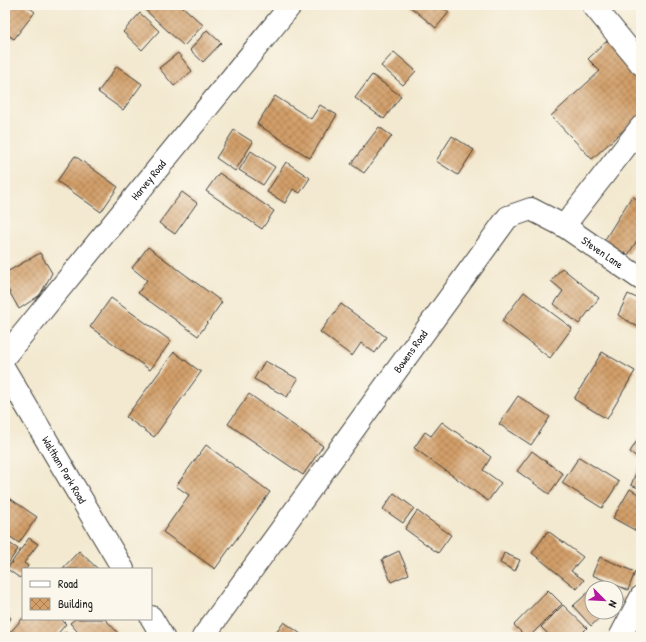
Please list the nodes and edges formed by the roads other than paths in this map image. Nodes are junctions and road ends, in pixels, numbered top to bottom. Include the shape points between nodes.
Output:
1 (292, 5) edge
2 (593, 5) edge
3 (641, 64) edge
4 (641, 126) edge
5 (564, 226) junction
6 (641, 279) edge
7 (5, 356) edge
8 (5, 370) edge
9 (122, 568) edge
10 (641, 597) edge
11 (152, 619) edge
12 (163, 637) edge
13 (203, 637) edge
14 (620, 637) edge

1 - 7 street, Harvey Road
2 - 3 street
4 - 5 street
5 - 6 street, Steven Lane
5 - 13 street, Bowens Road via 531,209 508,217
8 - 9 street, Waltham Park Road
10 - 14 street
11 - 12 street

